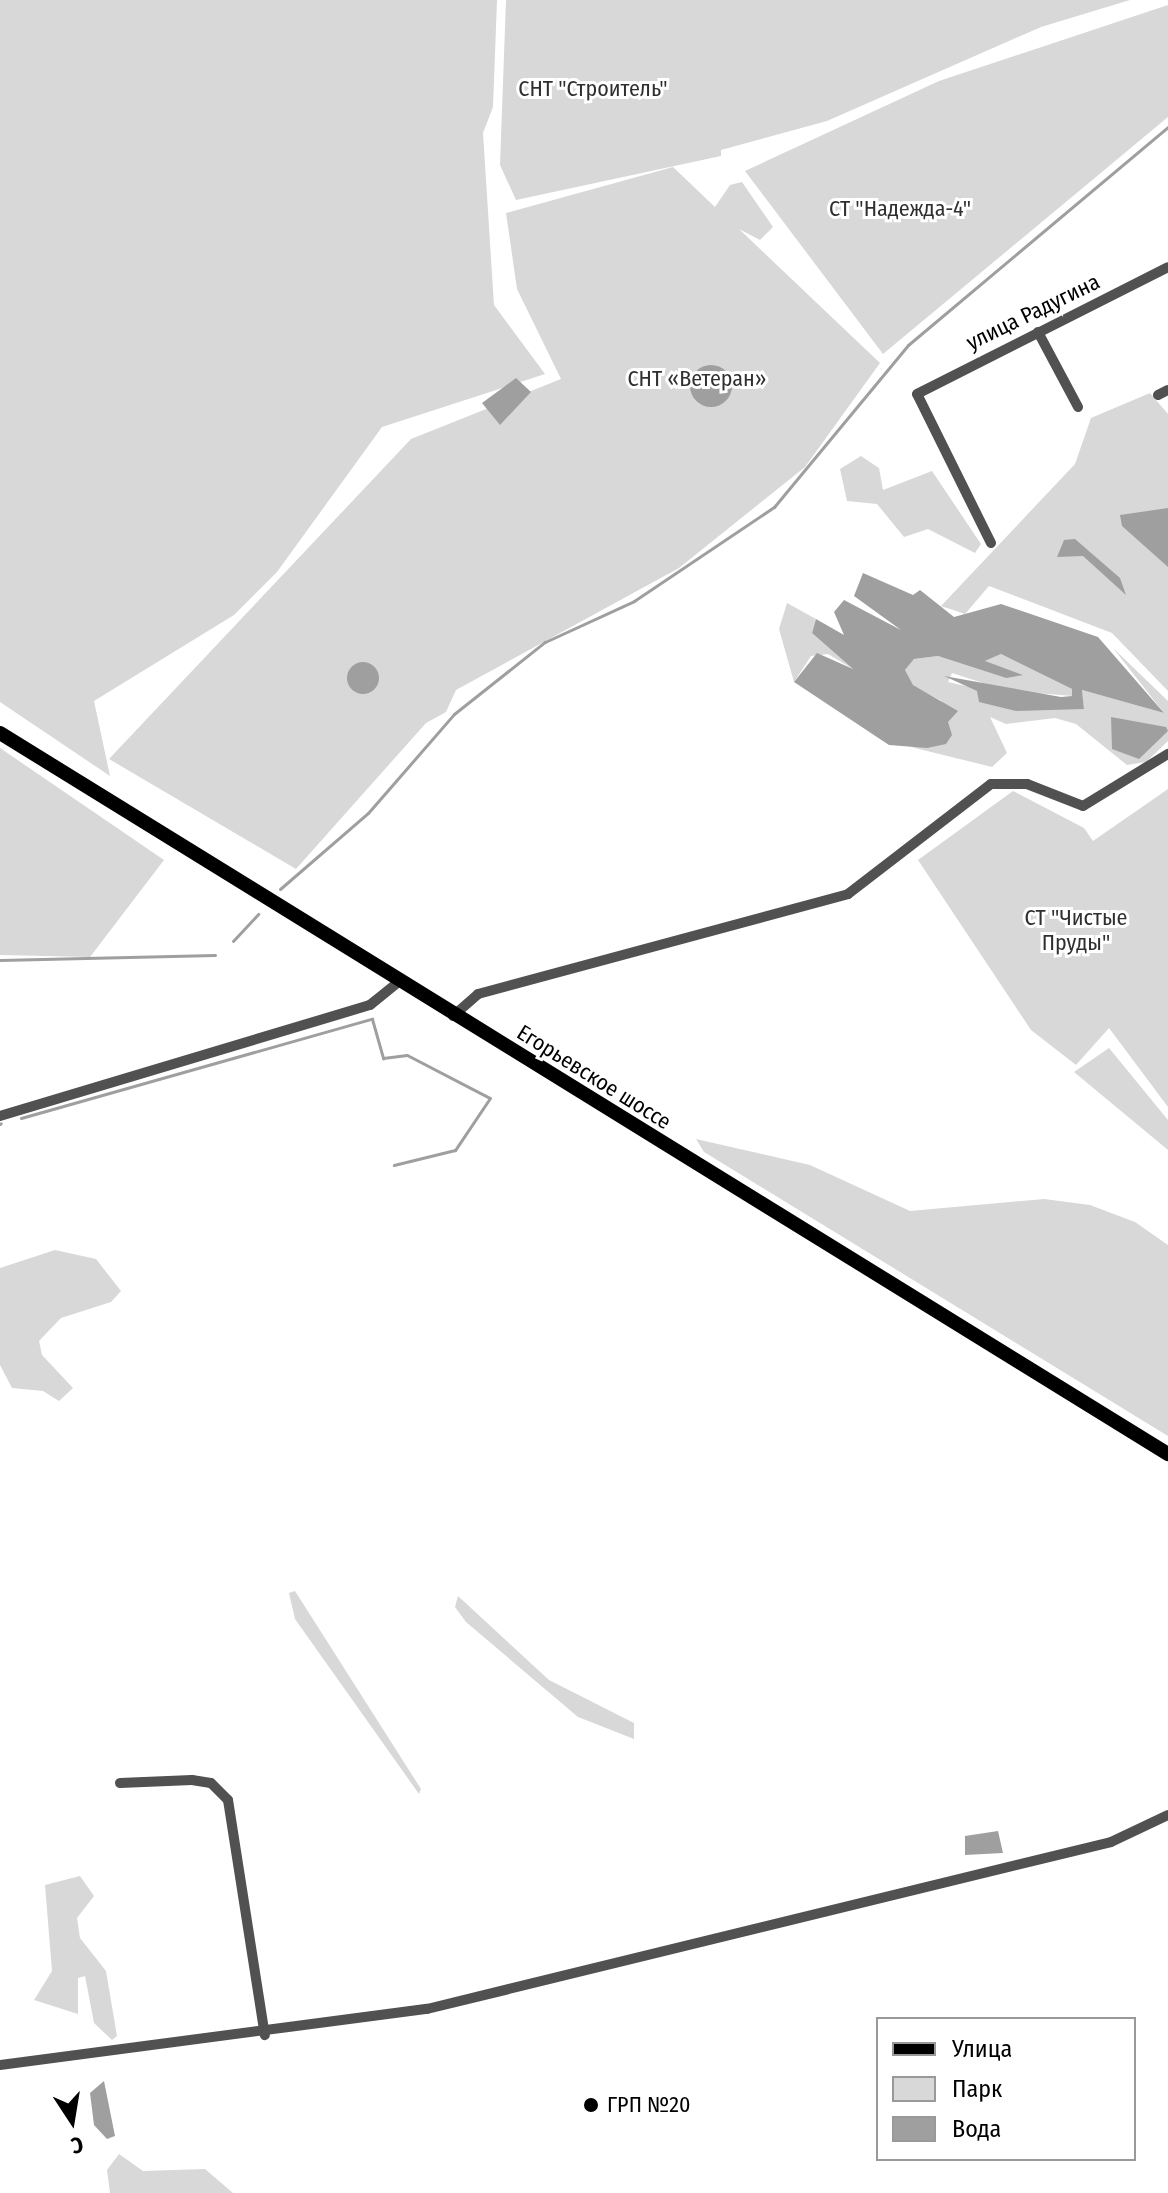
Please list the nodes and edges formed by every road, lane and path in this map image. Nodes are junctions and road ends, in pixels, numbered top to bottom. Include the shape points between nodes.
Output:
1 (1168, 267) edge
2 (1038, 332) junction
3 (1078, 407) dead end
4 (991, 543) dead end
5 (0, 733) edge
6 (1168, 754) edge
7 (398, 982) junction
8 (453, 1016) junction
9 (0, 1116) edge
10 (1168, 1454) edge
11 (120, 1783) dead end
12 (1168, 1815) edge
13 (265, 2035) junction
14 (0, 2065) edge

1 - 2 street, улица Радугина
2 - 3 street
2 - 4 street, улица Радугина via 917,394
5 - 7 main road, Егорьевское шоссе
6 - 8 street via 1083,806 1027,784 991,784 848,894 478,994
7 - 8 main road, Егорьевское шоссе
7 - 9 street via 370,1005
8 - 10 main road, Егорьевское шоссе
11 - 13 street via 192,1780 211,1783 228,1800
12 - 13 street via 1111,1842 545,1983
13 - 14 street

